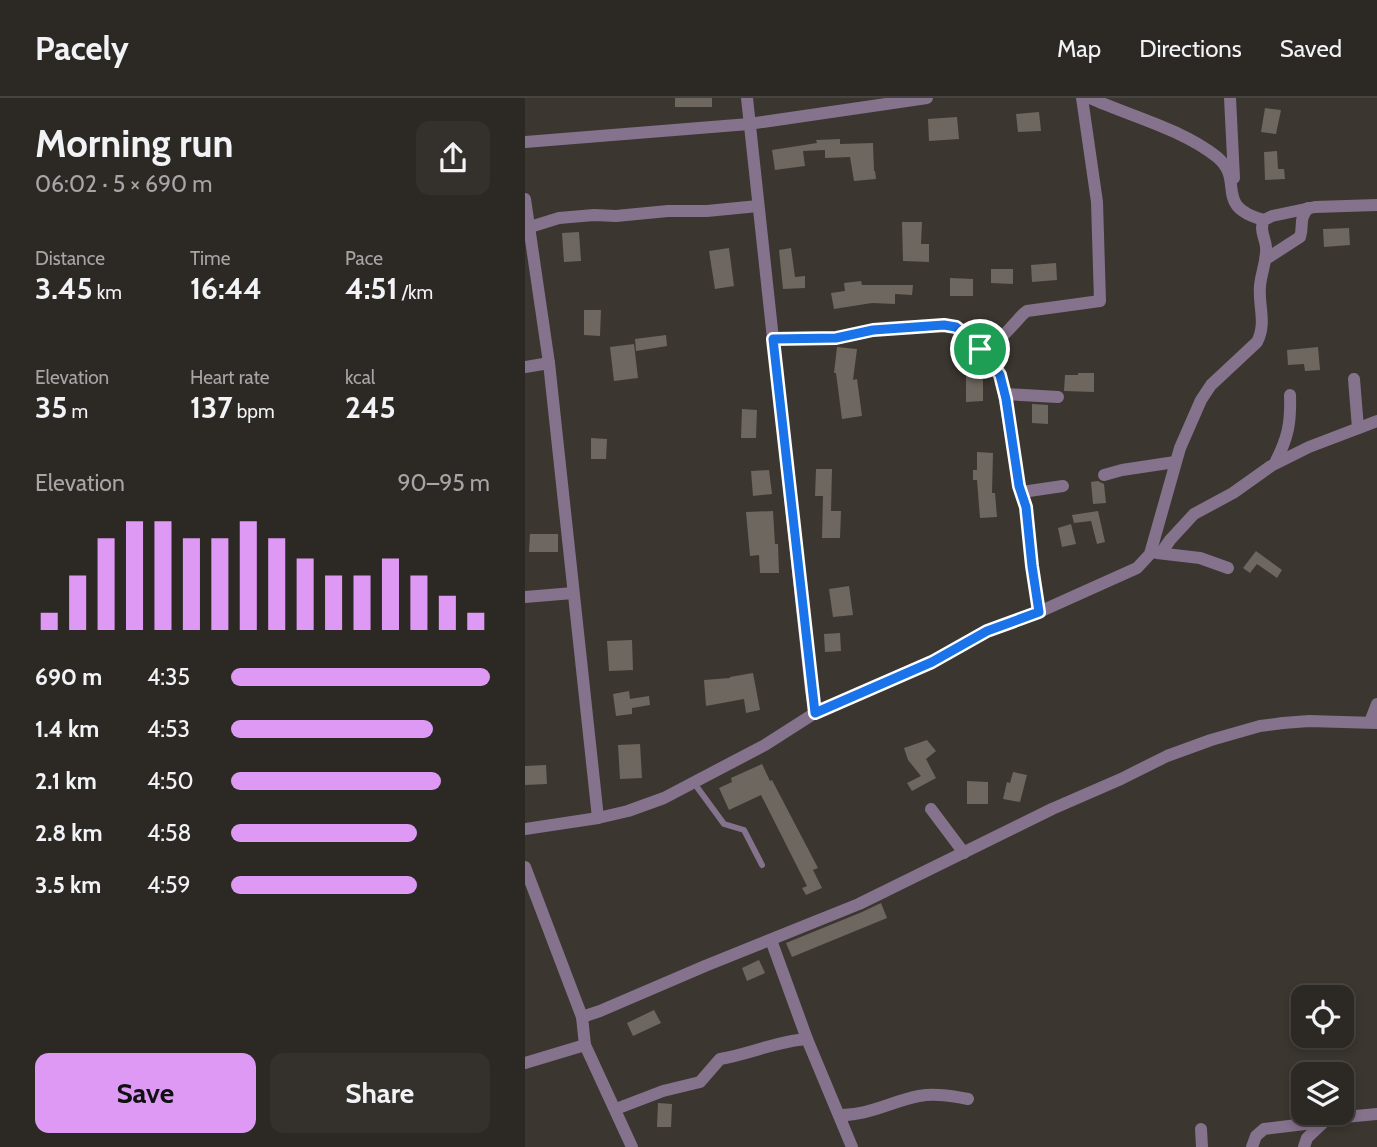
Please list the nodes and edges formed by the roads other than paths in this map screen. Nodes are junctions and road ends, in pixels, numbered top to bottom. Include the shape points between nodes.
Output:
1 (747, 98) edge
2 (927, 98) edge
3 (1082, 98) edge
4 (1090, 98) edge
5 (1230, 98) edge
6 (749, 124) junction
7 (525, 142) edge
8 (525, 199) edge
9 (1234, 203) junction
10 (1377, 205) edge
11 (758, 206) junction
12 (1308, 208) junction
13 (1264, 220) junction
14 (530, 227) junction
15 (1266, 259) junction
16 (773, 339) junction
17 (980, 349) junction
18 (549, 363) junction
19 (525, 367) edge
20 (1354, 379) dead end
21 (1005, 394) junction
22 (1290, 395) dead end
23 (1058, 397) dead end
24 (1377, 421) edge
25 (1358, 428) junction
26 (1175, 462) junction
27 (1275, 464) junction
28 (1104, 475) dead end
29 (1063, 486) dead end
30 (1022, 492) junction
31 (1156, 554) junction
32 (1228, 568) dead end
33 (573, 593) junction
34 (525, 597) edge
35 (1039, 612) junction
36 (1377, 704) edge
37 (815, 713) junction
38 (1373, 723) edge
39 (694, 783) junction
40 (931, 808) dead end
41 (598, 818) junction
42 (525, 829) edge
43 (964, 853) junction
44 (762, 865) dead end
45 (525, 867) edge
46 (771, 940) junction
47 (582, 1017) junction
48 (807, 1039) junction
49 (585, 1045) junction
50 (525, 1063) edge
51 (968, 1100) dead end
52 (616, 1109) junction
53 (1377, 1114) edge
54 (839, 1115) junction
55 (1354, 1116) edge
56 (1297, 1125) edge
57 (1320, 1125) edge
58 (1201, 1129) dead end
59 (632, 1147) edge
60 (852, 1147) edge
61 (1202, 1147) edge
62 (1252, 1147) edge
63 (1304, 1147) edge

1 - 6 street
2 - 6 street
3 - 17 street via 1097,202 1100,301 1027,311 992,345
4 - 9 street via 1169,130 1215,156 1228,169
5 - 9 street
6 - 7 street
6 - 11 street
8 - 14 street
9 - 13 street via 1241,212
10 - 12 street
11 - 14 street via 559,218
11 - 16 street
12 - 13 street
12 - 15 street via 1301,218 1300,237
13 - 15 street
14 - 18 street
15 - 26 street via 1259,288 1262,334 1201,400
16 - 17 street via 836,338 873,330 944,325 956,327
16 - 37 street
17 - 21 street via 997,368
18 - 19 street
18 - 33 street
20 - 25 street
21 - 23 street
21 - 30 street
22 - 27 street via 1289,429
24 - 25 street
25 - 27 street
26 - 28 street
26 - 31 street
27 - 31 street via 1194,514
29 - 30 street
30 - 35 street
31 - 32 street via 1201,558
31 - 35 street via 1137,568
33 - 34 street
33 - 41 street
35 - 37 street via 987,631 932,662
36 - 38 street
37 - 39 street
38 - 43 street via 1309,721 1260,726 1211,740 1167,756
39 - 41 street via 664,798
39 - 44 lane via 724,824 744,830
40 - 43 street
41 - 42 street
43 - 46 street
45 - 47 street
46 - 47 street
46 - 48 street
47 - 49 street
48 - 52 street via 720,1059 700,1082
48 - 54 street
49 - 50 street
49 - 52 street
51 - 54 street via 929,1094 861,1114
52 - 59 street
53 - 55 street
54 - 60 street
56 - 62 street via 1263,1129
57 - 63 street
58 - 61 street

